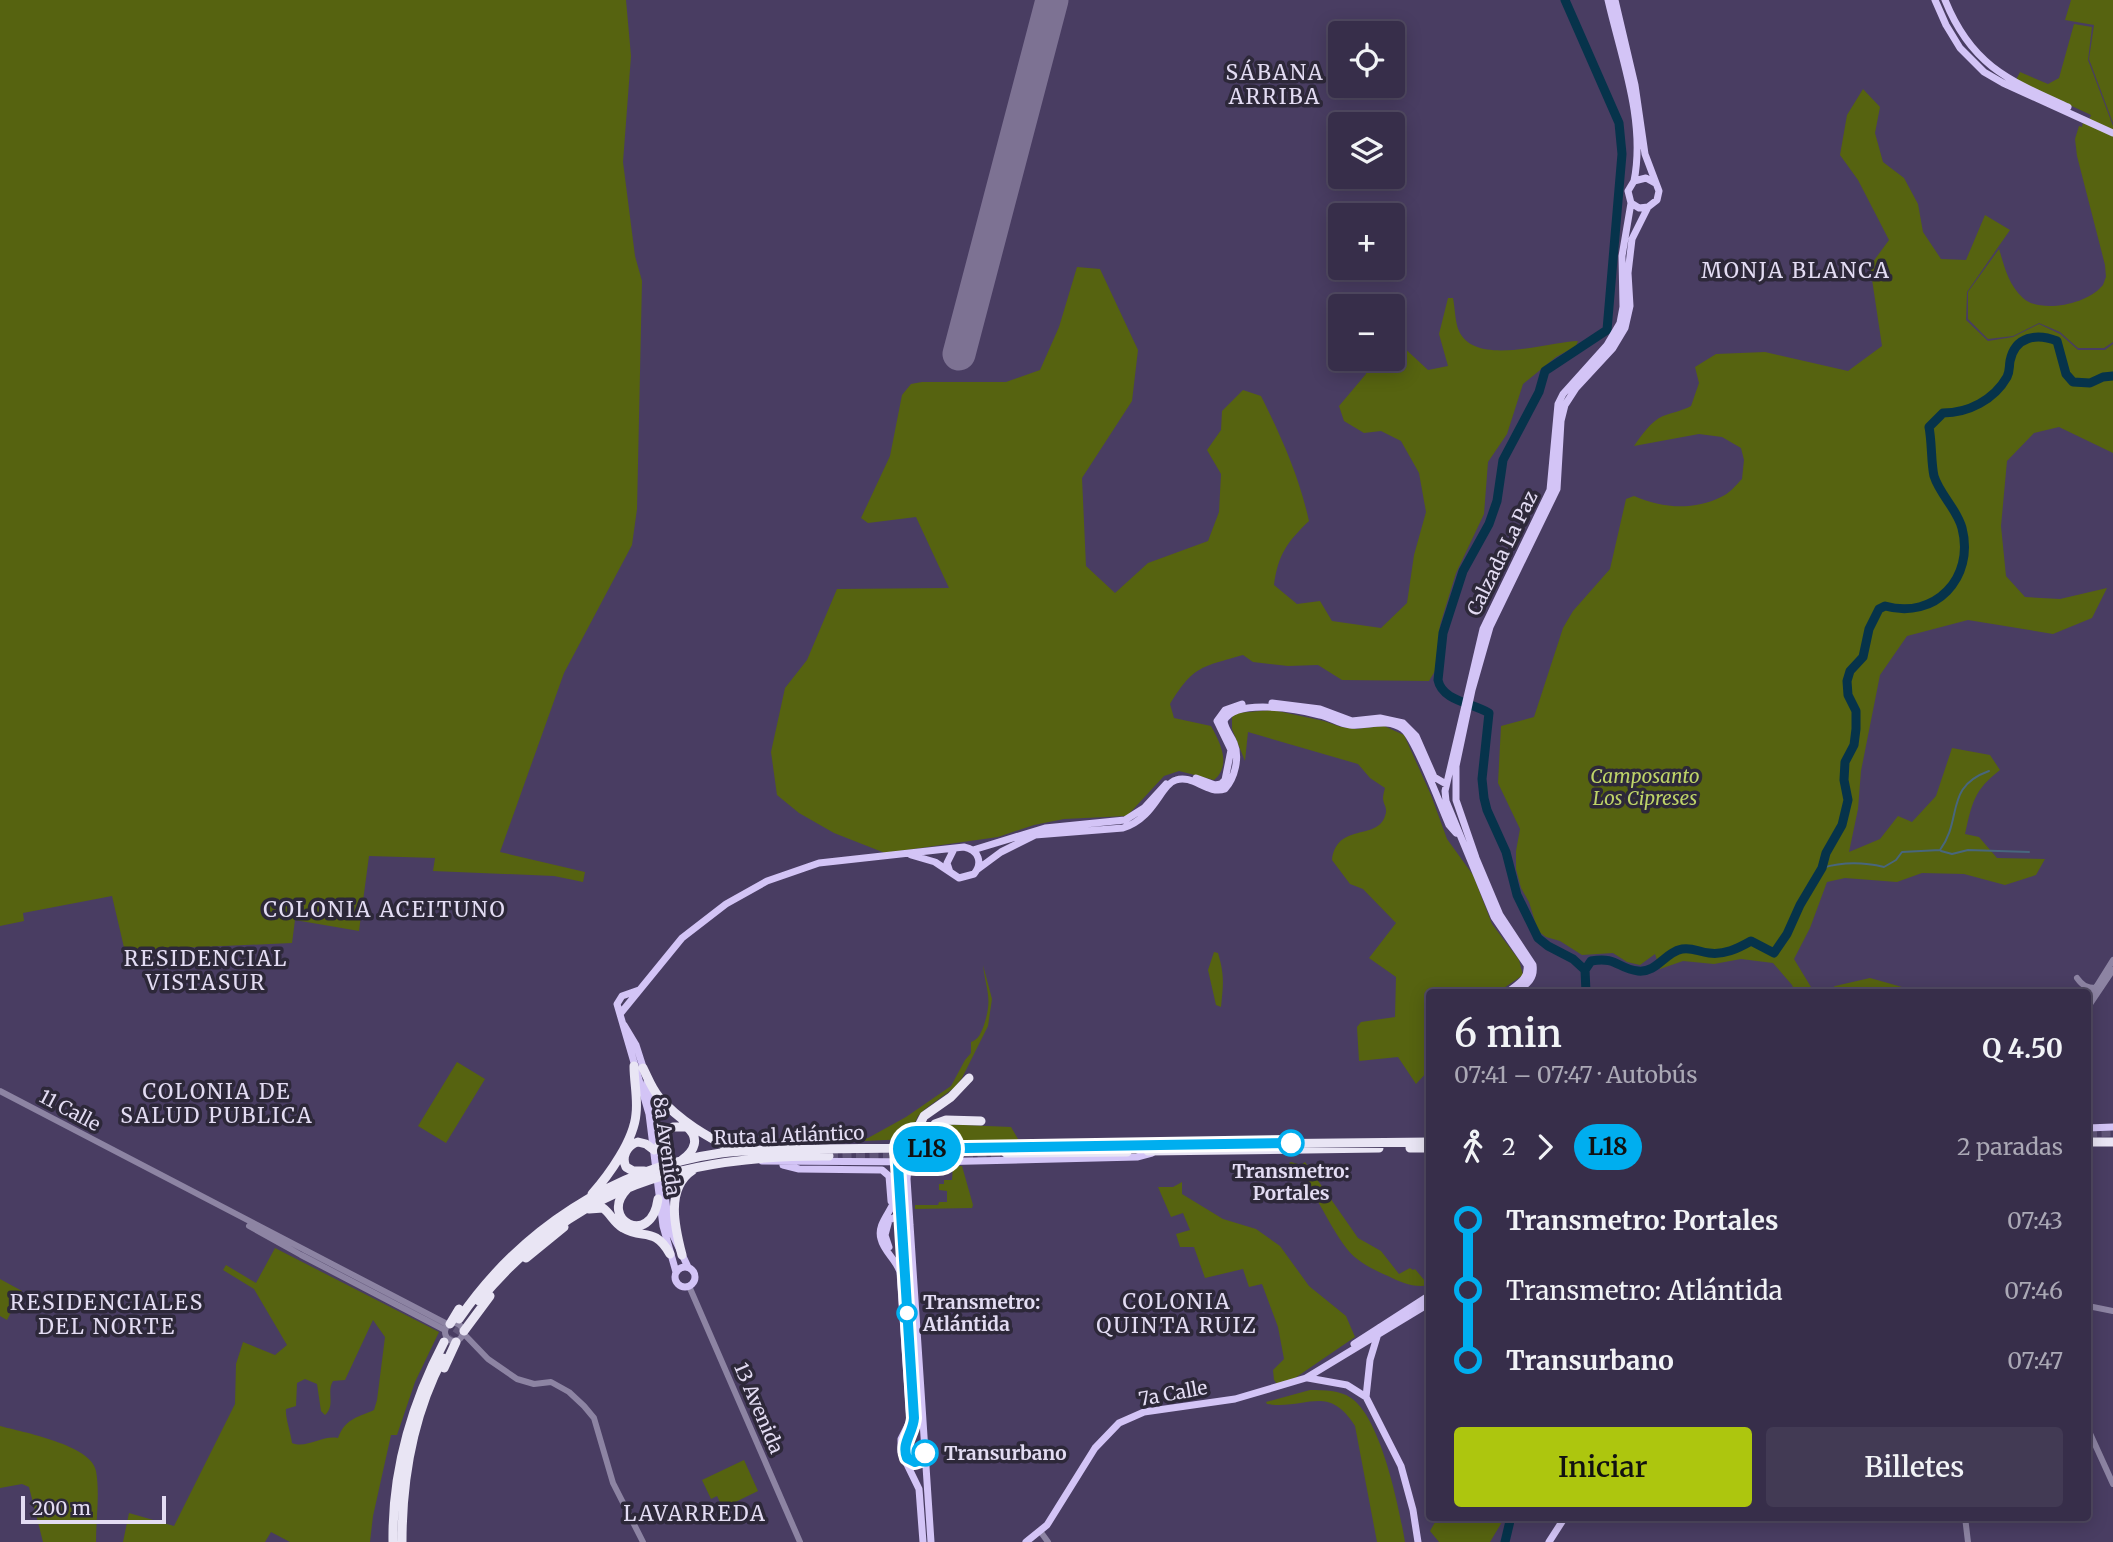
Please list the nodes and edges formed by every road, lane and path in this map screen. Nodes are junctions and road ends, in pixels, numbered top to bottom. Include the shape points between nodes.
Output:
1 (1608, 0) edge
2 (1615, 0) edge
3 (1935, 0) edge
4 (1945, 0) edge
5 (1973, 64) junction
6 (1987, 64) junction
7 (2078, 115) junction
8 (2113, 130) edge
9 (1634, 181) junction
10 (1655, 183) junction
11 (1632, 202) junction
12 (1648, 208) junction
13 (1470, 690) junction
14 (1464, 713) junction
15 (1432, 785) junction
16 (1446, 787) junction
17 (1461, 817) junction
18 (1462, 842) junction
19 (954, 849) junction
20 (973, 850) junction
21 (904, 853) junction
22 (978, 869) junction
23 (950, 873) junction
24 (2113, 960) edge
25 (2113, 970) edge
26 (2077, 978) dead end
27 (2095, 988) junction
28 (641, 989) junction
29 (1512, 989) edge
30 (1520, 989) edge
31 (2091, 995) edge
32 (2091, 1003) edge
33 (620, 1014) junction
34 (639, 1067) junction
35 (969, 1078) dead end
36 (0, 1091) edge
37 (966, 1093) dead end
38 (951, 1097) junction
39 (981, 1121) dead end
40 (2113, 1127) edge
41 (2091, 1128) edge
42 (1426, 1142) edge
43 (2091, 1142) edge
44 (2113, 1142) edge
45 (1374, 1146) junction
46 (657, 1147) junction
47 (971, 1148) junction
48 (1426, 1148) edge
49 (886, 1149) junction
50 (897, 1149) junction
51 (1156, 1151) junction
52 (737, 1152) junction
53 (1006, 1153) tunnel mouth
54 (829, 1156) tunnel mouth
55 (746, 1159) junction
56 (898, 1162) junction
57 (912, 1162) junction
58 (677, 1163) junction
59 (772, 1163) junction
60 (699, 1166) junction
61 (650, 1171) junction
62 (630, 1186) junction
63 (660, 1196) junction
64 (580, 1209) junction
65 (890, 1210) junction
66 (910, 1226) junction
67 (670, 1254) junction
68 (682, 1255) junction
69 (893, 1257) junction
70 (688, 1267) junction
71 (676, 1272) junction
72 (689, 1286) junction
73 (1426, 1299) edge
74 (2091, 1307) edge
75 (2113, 1311) edge
76 (1379, 1331) junction
77 (454, 1332) junction
78 (1303, 1379) junction
79 (1366, 1397) junction
80 (2091, 1436) edge
81 (404, 1464) junction
82 (2113, 1484) edge
83 (1562, 1521) edge
84 (1965, 1521) edge
85 (1040, 1531) junction
86 (393, 1542) edge
87 (402, 1542) edge
88 (643, 1542) edge
89 (800, 1542) edge
90 (923, 1542) edge
91 (931, 1542) edge
92 (1026, 1542) edge
93 (1048, 1542) edge
94 (1418, 1542) edge
95 (1549, 1542) edge
96 (1968, 1542) edge

1 - 9 main road via 1634,111
2 - 10 main road via 1645,154
3 - 5 main road
4 - 6 main road via 1965,38
5 - 6 main road
5 - 7 main road via 2003,83
6 - 7 main road
7 - 8 main road
9 - 10 main road via 1646,178
9 - 11 main road via 1628,191
10 - 12 main road via 1659,195
11 - 12 main road
11 - 13 main road, Calzada La Paz via 1623,250 1620,323 1560,399 1550,490 1490,610
12 - 13 main road, Calzada La Paz via 1632,239 1625,328 1614,348 1565,405 1556,493 1492,624
13 - 14 main road, Calzada La Paz
14 - 16 main road, Calzada La Paz
14 - 17 main road, Calzada La Paz via 1455,791
15 - 16 main road
15 - 18 main road
15 - 22 main road via 1410,736 1397,726 1348,725 1301,711 1243,709 1223,721 1236,754 1232,779 1225,789 1215,791 1176,780 1145,817 1132,825 1035,835 1008,847
16 - 17 main road
16 - 18 main road, Calzada La Paz via 1446,801
16 - 20 main road via 1434,777 1413,732 1399,721 1348,720 1290,704 1242,704 1225,709 1217,720 1231,754 1221,784 1174,777 1140,812 1125,820 1038,829
17 - 30 main road, Calzada La Paz via 1500,915 1533,965 1530,981
18 - 29 main road, Calzada La Paz via 1494,916 1527,965 1524,979
19 - 20 main road
19 - 21 main road
19 - 23 main road via 947,863
20 - 22 main road
21 - 23 main road
21 - 28 main road via 806,866 752,888 695,927 670,950
22 - 23 main road via 965,879
24 - 27 street
25 - 32 street
26 - 27 street
27 - 31 street
28 - 33 main road
28 - 33 main road, 8a Avenida via 622,996 617,1003
33 - 34 main road, 8a Avenida via 636,1045
34 - 46 main road, 8a Avenida via 655,1113
34 - 52 highway via 658,1097 675,1113
34 - 64 highway via 633,1129 606,1177
35 - 38 highway
36 - 77 street, 11 Calle
37 - 38 highway
38 - 49 highway via 925,1116 912,1141
39 - 47 highway via 940,1121 932,1132 937,1140
40 - 41 main road
42 - 45 highway, Ruta al Atlántico
43 - 44 highway
45 - 47 highway, Ruta al Atlántico
45 - 48 highway, Ruta al Atlántico
45 - 51 highway, Ruta al Atlántico
46 - 58 highway via 673,1127 691,1130 694,1149
46 - 61 highway via 634,1143 626,1151 624,1165 628,1169
46 - 63 main road, 8a Avenida
47 - 50 highway, Ruta al Atlántico
49 - 50 highway, Ruta al Atlántico
49 - 52 highway, Ruta al Atlántico
50 - 56 main road
51 - 53 highway, Ruta al Atlántico
51 - 57 main road, Ruta al Atlántico via 1137,1157
52 - 58 highway, Ruta al Atlántico
54 - 55 highway, Ruta al Atlántico
55 - 59 main road, Ruta al Atlántico
55 - 60 highway, Ruta al Atlántico
56 - 57 main road, Ruta al Atlántico
56 - 59 main road, Ruta al Atlántico
56 - 65 main road via 899,1187
57 - 66 main road via 907,1174
58 - 61 highway, Ruta al Atlántico
59 - 65 main road via 799,1169 882,1170 891,1182
60 - 62 highway, Ruta al Atlántico
60 - 68 highway via 687,1174 676,1193
61 - 64 highway, Ruta al Atlántico via 610,1187
62 - 63 highway via 619,1200 618,1210 628,1224 650,1221
62 - 64 highway, Ruta al Atlántico
63 - 67 main road, 8a Avenida
63 - 68 main road, 8a Avenida
64 - 67 highway via 606,1209 621,1228 655,1237
64 - 77 highway, Ruta al Atlántico via 514,1261
64 - 77 highway, Ruta al Atlántico via 565,1212 524,1243 502,1265
65 - 69 main road via 880,1234
66 - 69 main road via 898,1216 889,1220 885,1235
66 - 91 main road
67 - 71 main road, 8a Avenida
68 - 70 main road, 8a Avenida
69 - 90 main road via 900,1272 910,1421 901,1438 901,1452 919,1489
70 - 71 main road
70 - 72 main road via 695,1276
71 - 72 main road via 677,1284
72 - 89 street, 13 Avenida
73 - 76 main road, 7a Calle
74 - 75 street
76 - 78 main road, 7a Calle
76 - 79 main road
77 - 81 highway via 411,1461
77 - 81 highway via 439,1339 411,1401 399,1449
77 - 88 street via 517,1379 551,1382 584,1406 594,1418 613,1483
78 - 79 main road via 1340,1383
78 - 85 main road, 7a Calle via 1235,1399 1144,1412 1119,1423 1101,1441
79 - 94 main road via 1401,1466
80 - 82 street
81 - 86 highway via 394,1498
81 - 87 highway
83 - 95 main road
84 - 96 street
85 - 92 main road, 7a Calle
85 - 93 street

